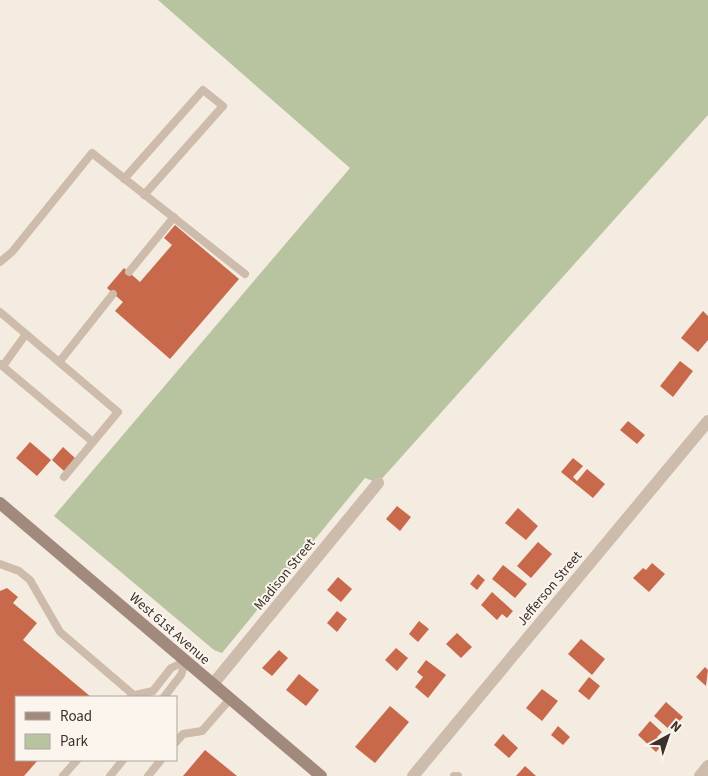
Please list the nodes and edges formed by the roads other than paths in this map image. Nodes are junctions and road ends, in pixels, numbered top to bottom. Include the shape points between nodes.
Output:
1 (124, 179) junction
2 (144, 196) junction
3 (174, 218) junction
4 (0, 262) edge
5 (129, 272) dead end
6 (245, 274) dead end
7 (113, 294) dead end
8 (0, 312) edge
9 (26, 334) junction
10 (60, 361) junction
11 (1, 365) edge
12 (708, 421) edge
13 (93, 442) junction
14 (64, 477) dead end
15 (378, 483) dead end
16 (0, 503) edge
17 (0, 564) edge
18 (186, 661) junction
19 (213, 684) junction
20 (133, 696) edge
21 (165, 696) edge
22 (230, 699) junction
23 (178, 739) edge
24 (76, 761) edge
25 (122, 761) edge
26 (160, 761) edge
27 (708, 766) edge
28 (63, 776) edge
29 (110, 776) edge
30 (148, 776) edge
31 (321, 776) edge
32 (413, 776) edge
33 (454, 776) edge
34 (458, 776) edge
35 (700, 776) edge

1 - 2 lane
1 - 2 lane via 203,90 223,106
1 - 4 lane via 92,153 12,252
2 - 3 lane
3 - 5 lane
3 - 6 lane
7 - 10 lane
8 - 9 lane
9 - 10 lane
9 - 11 lane
10 - 13 lane via 118,412
11 - 13 lane
12 - 32 street, Jefferson Street
13 - 14 lane
15 - 19 street, Madison Street
16 - 18 main road, West 61st Avenue
17 - 20 lane via 19,571 30,580 60,632
18 - 19 main road, West 61st Avenue
18 - 20 lane via 172,668 153,691
18 - 21 lane via 181,675
19 - 22 main road, West 61st Avenue
22 - 23 lane via 202,731 182,734
22 - 31 main road, West 61st Avenue
24 - 28 lane
25 - 29 lane
26 - 30 lane
27 - 35 street
33 - 34 lane

